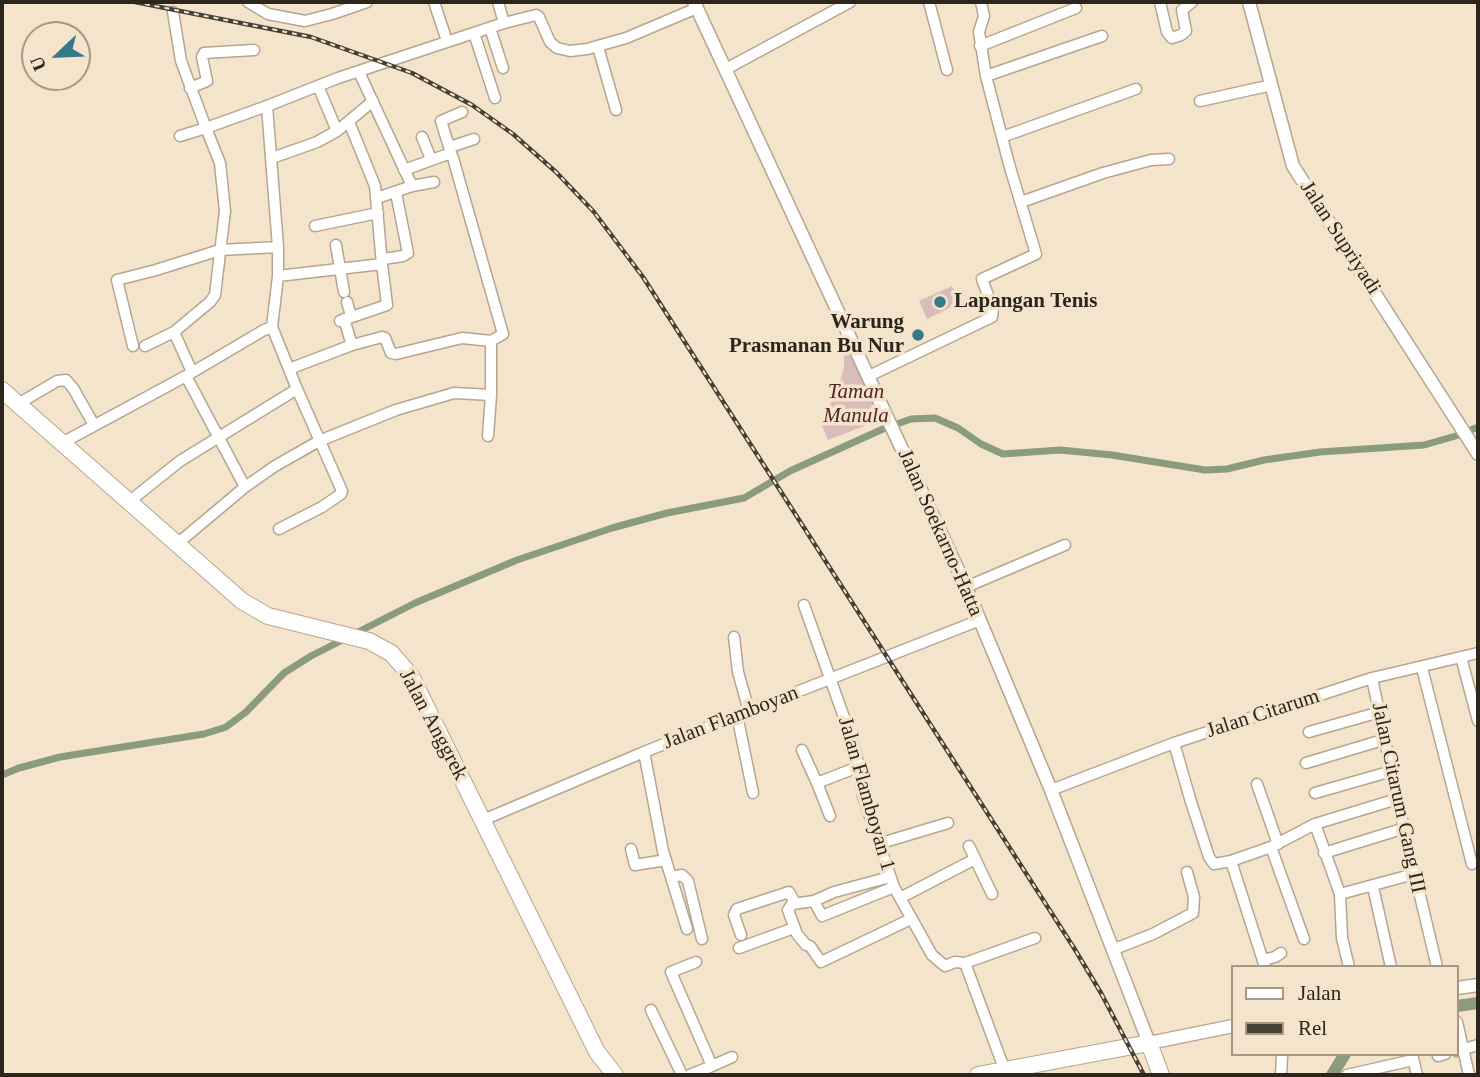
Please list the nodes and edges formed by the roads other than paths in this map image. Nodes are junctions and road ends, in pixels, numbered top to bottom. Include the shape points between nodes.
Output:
1 (248, 2) edge
2 (328, 2) edge
3 (367, 2) edge
4 (434, 2) edge
5 (498, 2) edge
6 (850, 2) edge
7 (929, 2) edge
8 (981, 2) edge
9 (1160, 2) edge
10 (1192, 2) edge
11 (1249, 2) edge
12 (695, 5) edge
13 (1076, 8) dead end
14 (173, 12) dead end
15 (332, 15) junction
16 (504, 23) junction
17 (490, 27) junction
18 (474, 33) junction
19 (1102, 36) dead end
20 (447, 41) junction
21 (980, 46) junction
22 (598, 47) junction
23 (254, 50) dead end
24 (721, 60) junction
25 (503, 68) dead end
26 (947, 70) dead end
27 (359, 72) junction
28 (986, 76) junction
29 (1272, 85) junction
30 (318, 86) junction
31 (190, 89) junction
32 (1136, 89) dead end
33 (495, 98) dead end
34 (373, 101) junction
35 (1200, 101) dead end
36 (267, 106) junction
37 (616, 110) dead end
38 (462, 112) dead end
39 (349, 122) junction
40 (206, 128) junction
41 (337, 131) junction
42 (180, 136) dead end
43 (422, 137) dead end
44 (1002, 137) junction
45 (474, 139) dead end
46 (451, 150) junction
47 (272, 158) junction
48 (432, 159) junction
49 (1169, 159) dead end
50 (404, 170) junction
51 (434, 182) dead end
52 (412, 186) junction
53 (396, 193) junction
54 (377, 198) junction
55 (1021, 202) junction
56 (378, 213) junction
57 (315, 226) dead end
58 (336, 245) dead end
59 (278, 247) junction
60 (220, 250) junction
61 (383, 262) junction
62 (339, 270) junction
63 (278, 276) junction
64 (345, 319) junction
65 (272, 327) junction
66 (174, 332) junction
67 (491, 341) junction
68 (352, 345) junction
69 (133, 346) dead end
70 (145, 346) dead end
71 (289, 369) junction
72 (189, 374) junction
73 (869, 376) junction
74 (297, 389) junction
75 (2, 390) edge
76 (491, 396) junction
77 (18, 404) junction
78 (94, 425) junction
79 (488, 436) dead end
80 (220, 438) junction
81 (319, 441) junction
82 (62, 443) junction
83 (1478, 454) edge
84 (245, 487) junction
85 (130, 501) junction
86 (279, 529) dead end
87 (177, 544) junction
88 (1065, 545) dead end
89 (966, 587) junction
90 (804, 605) dead end
91 (980, 620) junction
92 (734, 638) dead end
93 (1478, 653) edge
94 (1461, 657) junction
95 (1422, 668) junction
96 (1372, 678) junction
97 (831, 680) junction
98 (749, 711) junction
99 (1380, 712) junction
100 (737, 716) junction
101 (1478, 722) edge
102 (1308, 732) dead end
103 (1386, 740) junction
104 (1174, 743) junction
105 (802, 750) dead end
106 (644, 752) junction
107 (1306, 763) dead end
108 (858, 767) junction
109 (1392, 771) junction
110 (817, 783) junction
111 (1257, 784) dead end
112 (1051, 790) junction
113 (753, 793) dead end
114 (1315, 793) dead end
115 (1397, 799) junction
116 (830, 816) dead end
117 (483, 820) junction
118 (948, 823) dead end
119 (1315, 824) junction
120 (1405, 828) junction
121 (878, 844) junction
122 (969, 846) dead end
123 (1275, 846) junction
124 (631, 849) dead end
125 (1324, 853) junction
126 (975, 859) junction
127 (666, 860) junction
128 (1231, 861) junction
129 (1472, 864) dead end
130 (1188, 872) dead end
131 (1414, 874) junction
132 (671, 877) junction
133 (892, 882) junction
134 (1373, 887) junction
135 (992, 894) dead end
136 (1340, 894) junction
137 (900, 898) junction
138 (814, 901) junction
139 (795, 904) junction
140 (911, 919) junction
141 (794, 928) junction
142 (687, 929) dead end
143 (741, 935) dead end
144 (1035, 938) dead end
145 (702, 939) dead end
146 (1304, 939) dead end
147 (739, 948) dead end
148 (1112, 950) junction
149 (1281, 953) dead end
150 (696, 962) dead end
151 (965, 963) junction
152 (1264, 963) edge
153 (1349, 965) edge
154 (1391, 965) edge
155 (1437, 965) edge
156 (1478, 985) edge
157 (1459, 988) edge
158 (651, 1010) dead end
159 (1232, 1026) edge
160 (1149, 1043) junction
161 (1478, 1045) edge
162 (1460, 1050) edge
163 (1282, 1056) dead end
164 (732, 1057) dead end
165 (1413, 1057) edge
166 (712, 1066) junction
167 (1005, 1071) junction
168 (1374, 1072) edge
169 (615, 1075) edge
170 (681, 1075) edge
171 (690, 1075) edge
172 (978, 1075) edge
173 (1161, 1075) edge
174 (1281, 1075) edge
175 (1347, 1075) edge
176 (1417, 1075) edge
177 (1469, 1075) edge

1 - 15 street via 268,14 293,20
2 - 15 street
3 - 15 street
4 - 20 street
5 - 16 street
6 - 24 street
7 - 26 street
8 - 21 street
9 - 10 street via 1171,38 1186,31 1182,10
11 - 29 main road, Jalan Supriyadi
12 - 22 street
12 - 24 main road, Jalan Soekarno-Hatta
13 - 21 street
14 - 31 street
16 - 17 street
16 - 22 street via 536,15 557,48
17 - 18 street
17 - 25 street
18 - 20 street
18 - 33 street
19 - 28 street
20 - 27 street
21 - 28 street
22 - 37 street
23 - 31 street via 204,53 208,81
24 - 73 main road, Jalan Soekarno-Hatta
27 - 30 street
27 - 34 street
28 - 44 street
29 - 35 street
29 - 83 main road, Jalan Supriyadi via 1293,166
30 - 36 street
30 - 41 street
31 - 40 street
32 - 44 street
34 - 39 street
34 - 50 street
36 - 40 street
36 - 47 street
38 - 46 street via 441,121
39 - 41 street
39 - 54 street
40 - 42 street
40 - 60 street via 224,184
41 - 47 street
43 - 48 street
44 - 55 street
45 - 46 street
46 - 48 street
46 - 67 street via 503,334
47 - 59 street
48 - 50 street
49 - 55 street via 1103,173
50 - 52 street
51 - 52 street
52 - 53 street
53 - 54 street
53 - 61 street via 408,253
54 - 56 street
55 - 73 street via 1036,254 982,279 992,317
56 - 57 street
56 - 61 street
58 - 62 street
59 - 60 street
59 - 63 street
60 - 66 street via 213,298
60 - 69 street via 117,280
61 - 62 street
61 - 64 street via 387,305
62 - 63 street
62 - 64 street
63 - 65 street
64 - 68 street
65 - 71 street
65 - 72 street
66 - 70 street
66 - 72 street
67 - 68 street via 462,338 396,354 382,337
67 - 76 street
68 - 71 street
71 - 74 street
72 - 78 street
72 - 80 street
73 - 89 main road, Jalan Soekarno-Hatta
74 - 80 street
74 - 81 street
75 - 77 highway, Jalan Anggrek
76 - 79 street
76 - 81 street via 454,393
77 - 78 street via 66,380
77 - 82 highway, Jalan Anggrek
78 - 82 street
80 - 84 street
80 - 85 street via 180,461
81 - 84 street
81 - 86 street via 341,495
82 - 85 highway, Jalan Anggrek
84 - 87 street
85 - 87 highway, Jalan Anggrek
87 - 117 highway, Jalan Anggrek via 225,588 261,613 349,635 391,653 411,676
88 - 89 street
89 - 91 main road, Jalan Soekarno-Hatta
90 - 97 street, Jalan Flamboyan 1
91 - 97 street, Jalan Flamboyan
91 - 112 main road, Jalan Soekarno-Hatta
92 - 98 street
93 - 94 street, Jalan Citarum
94 - 95 street, Jalan Citarum
94 - 101 street
95 - 96 street, Jalan Citarum
95 - 129 street
96 - 99 street, Jalan Citarum Gang III
96 - 104 street, Jalan Citarum
97 - 98 street, Jalan Flamboyan
97 - 108 street, Jalan Flamboyan 1
98 - 100 street, Jalan Flamboyan
99 - 102 street
99 - 103 street, Jalan Citarum Gang III
100 - 106 street, Jalan Flamboyan
100 - 113 street
103 - 107 street
103 - 109 street, Jalan Citarum Gang III
104 - 112 street, Jalan Citarum
104 - 128 street via 1209,857 1214,864
105 - 110 street
106 - 117 street, Jalan Flamboyan
106 - 127 street
108 - 110 street
108 - 121 street, Jalan Flamboyan 1
109 - 114 street
109 - 115 street, Jalan Citarum Gang III
110 - 116 street
111 - 123 street
112 - 148 main road, Jalan Soekarno-Hatta
115 - 119 street
115 - 120 street, Jalan Citarum Gang III
117 - 169 highway, Jalan Anggrek via 597,1052
118 - 121 street
119 - 123 street
119 - 125 street
120 - 125 street
120 - 131 street, Jalan Citarum Gang III
121 - 133 street, Jalan Flamboyan 1
122 - 126 street
123 - 128 street
123 - 146 street
124 - 127 street via 635,865
125 - 136 street
126 - 135 street
126 - 137 street
127 - 132 street
128 - 152 street
130 - 148 street via 1193,913
131 - 134 street
131 - 155 street, Jalan Citarum Gang III
132 - 142 street
132 - 145 street via 682,875 688,881
133 - 137 street, Jalan Flamboyan 1
133 - 138 street via 834,892
133 - 138 street via 822,916
134 - 136 street
134 - 154 street
136 - 153 street
137 - 140 street, Jalan Flamboyan 1
138 - 139 street
139 - 141 street via 788,910
139 - 143 street via 789,892 737,909 734,915
140 - 141 street via 821,962
140 - 151 street, Jalan Flamboyan 1 via 943,965
141 - 147 street
144 - 151 street
148 - 160 main road, Jalan Soekarno-Hatta
149 - 152 street
150 - 166 street via 671,972
151 - 167 street
156 - 157 main road
158 - 170 street
159 - 160 main road
160 - 167 highway
160 - 173 highway, Jalan Soekarno-Hatta
161 - 162 street
162 - 177 street
163 - 174 street
164 - 166 street
165 - 168 street
165 - 176 street
166 - 171 street
167 - 172 highway
168 - 175 street

